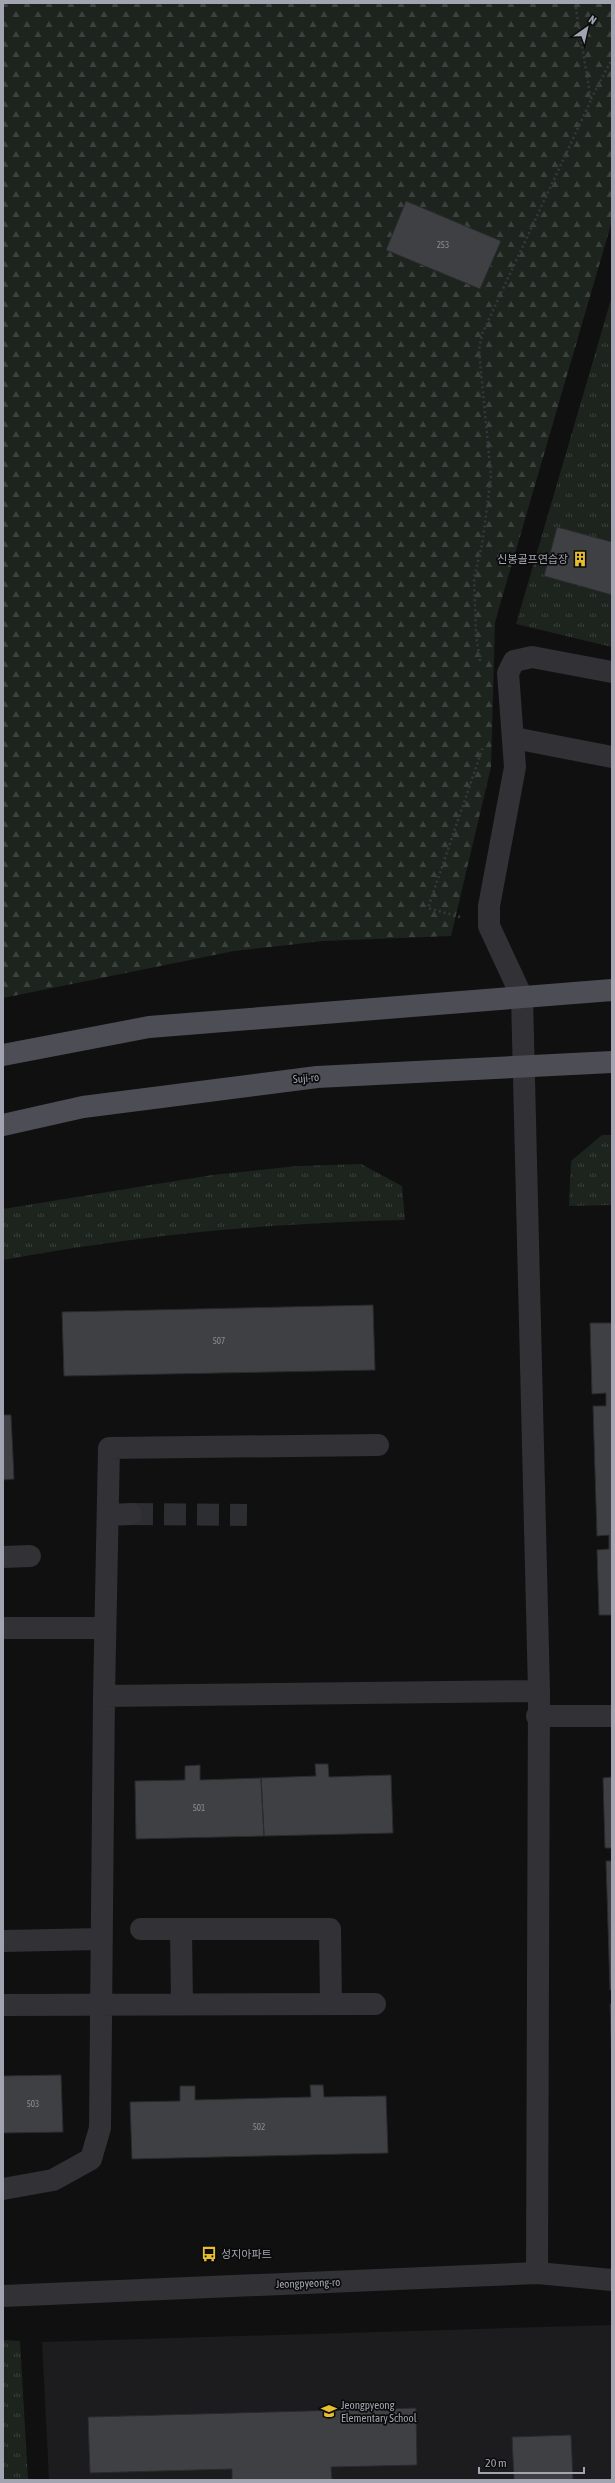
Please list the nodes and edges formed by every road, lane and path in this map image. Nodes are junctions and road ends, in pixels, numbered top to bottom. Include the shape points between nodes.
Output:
1 (575, 3) edge
2 (612, 59) edge
3 (591, 100) junction
4 (480, 664) dead end
5 (612, 672) edge
6 (514, 738) junction
7 (484, 741) dead end
8 (612, 757) edge
9 (489, 926) junction
10 (612, 990) edge
11 (522, 997) junction
12 (3, 1056) edge
13 (612, 1062) edge
14 (524, 1068) junction
15 (3, 1125) edge
16 (378, 1445) dead end
17 (131, 1514) tunnel mouth
18 (108, 1515) junction
19 (30, 1556) dead end
20 (3, 1557) edge
21 (3, 1628) edge
22 (105, 1628) junction
23 (539, 1691) junction
24 (104, 1696) junction
25 (537, 1716) junction
26 (612, 1716) edge
27 (141, 1929) dead end
28 (181, 1929) junction
29 (101, 1939) junction
30 (3, 1941) edge
31 (182, 2004) junction
32 (331, 2004) junction
33 (375, 2004) dead end
34 (3, 2005) edge
35 (101, 2005) junction
36 (3, 2189) edge
37 (537, 2273) junction
38 (612, 2280) edge
39 (3, 2296) edge

1 - 3 path
2 - 3 path
3 - 4 path via 482,334 479,350 491,477 482,545 474,578
5 - 6 street via 532,657 514,661 508,673
6 - 8 street
6 - 9 street via 515,767 492,884
7 - 9 path via 428,908
9 - 11 street
10 - 11 main road
11 - 12 main road via 149,1027
11 - 14 street
13 - 14 main road, Suji-ro
14 - 15 main road, Suji-ro via 317,1077 262,1082 83,1107
14 - 23 street
16 - 18 street via 109,1448
17 - 18 street
18 - 22 street
19 - 20 street
21 - 22 street
22 - 24 street
23 - 24 street
23 - 25 street
24 - 29 street
25 - 26 street
25 - 37 street
27 - 28 street
28 - 31 street
28 - 32 street via 330,1929
29 - 30 street
29 - 35 street
31 - 32 street
31 - 35 street
32 - 33 street
34 - 35 street
35 - 36 street via 100,2128 91,2159 53,2180
37 - 38 street, Jeongpyeong-ro
37 - 39 street, Jeongpyeong-ro

